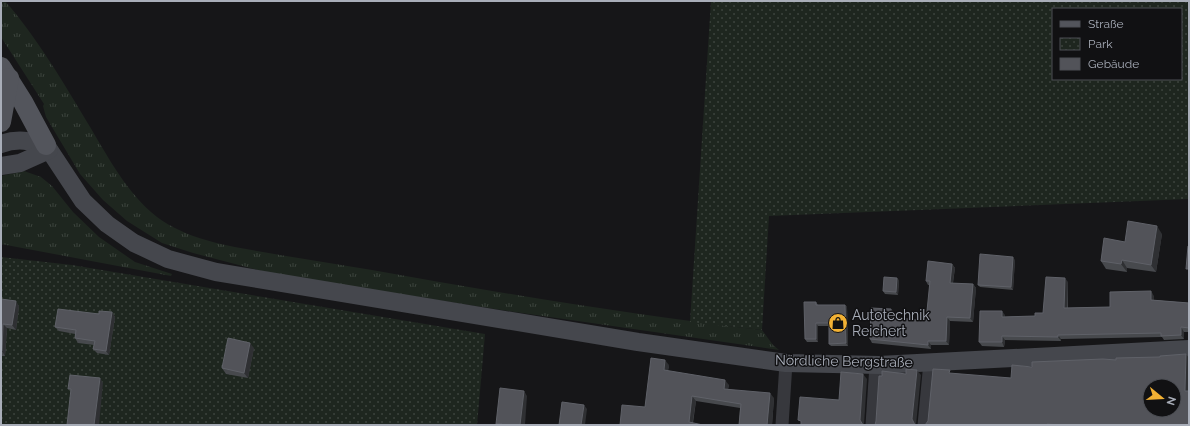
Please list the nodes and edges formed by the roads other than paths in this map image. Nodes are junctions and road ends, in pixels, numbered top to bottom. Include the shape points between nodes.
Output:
1 (5, 72) edge
2 (1, 122) edge
3 (1, 144) edge
4 (48, 148) junction
5 (1, 166) edge
6 (1189, 350) edge
7 (930, 362) junction
8 (786, 363) junction
9 (876, 365) junction
10 (782, 425) edge
11 (872, 425) edge
12 (924, 425) edge

1 - 2 main road
1 - 4 main road
3 - 4 main road via 30,140
4 - 5 main road via 20,163
4 - 8 main road, Nördliche Bergstraße via 84,201 107,224 134,243 168,259 216,272 638,342
6 - 7 main road, Nördliche Bergstraße
7 - 9 main road, Nördliche Bergstraße
7 - 12 street
8 - 9 main road, Nördliche Bergstraße
8 - 10 street
9 - 11 street

